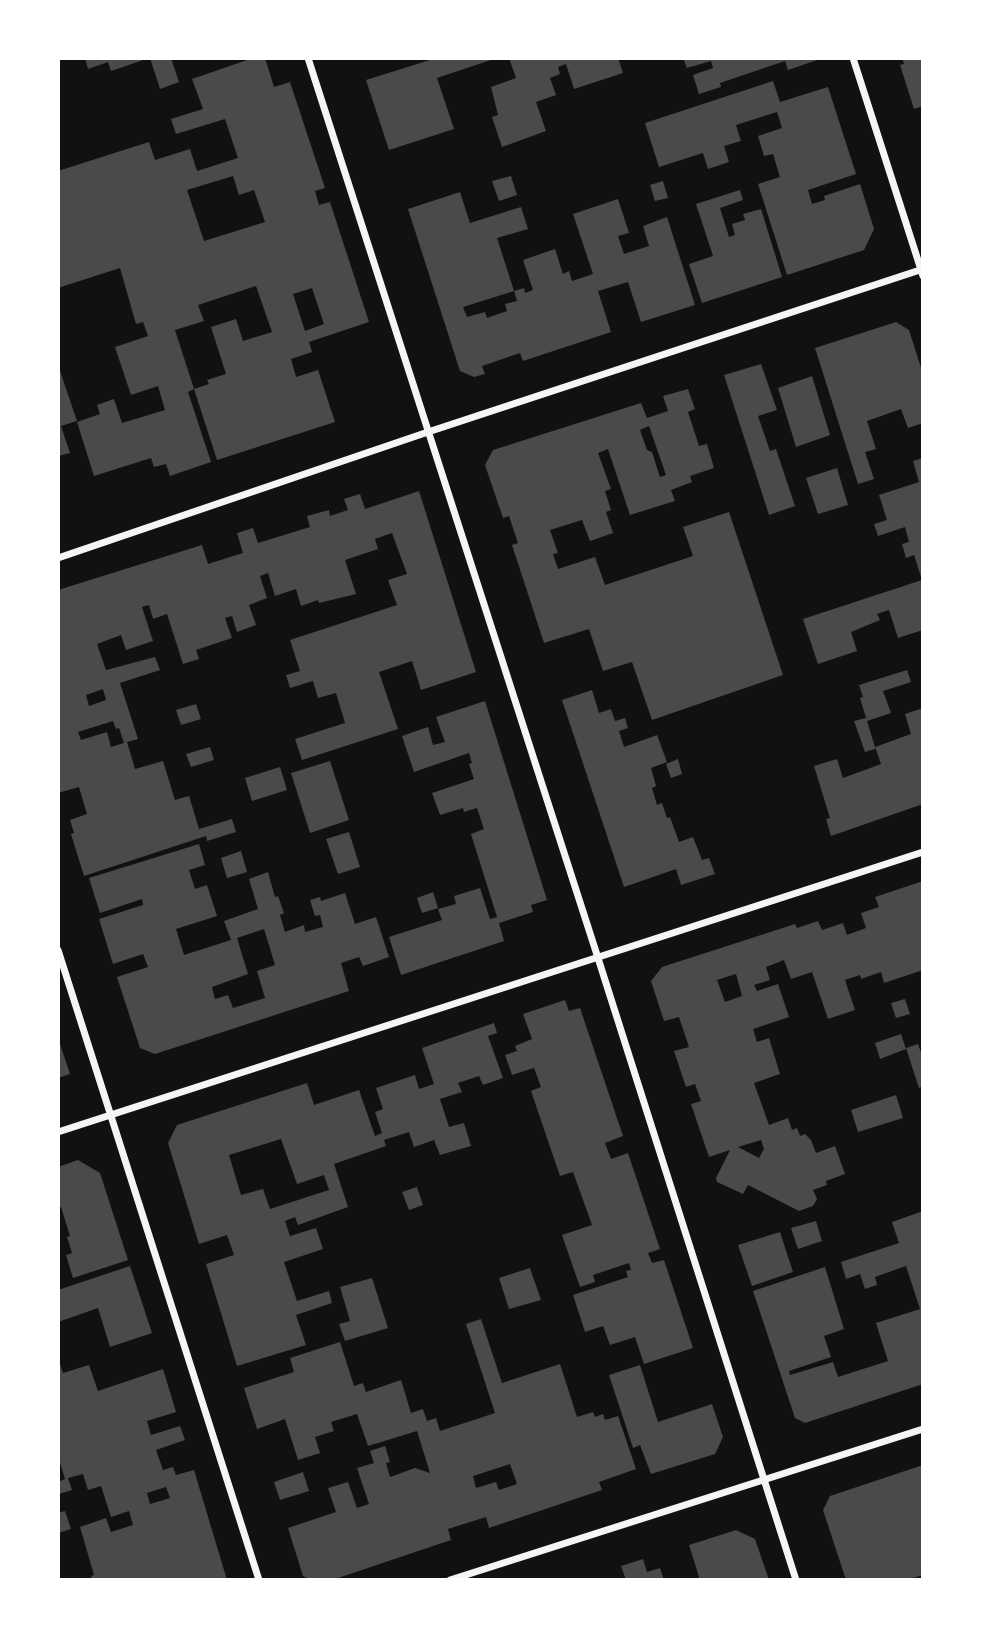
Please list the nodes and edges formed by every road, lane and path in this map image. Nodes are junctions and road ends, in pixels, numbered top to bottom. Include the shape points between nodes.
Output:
1 (308, 58) edge
2 (853, 58) edge
3 (923, 272) edge
4 (428, 432) junction
5 (58, 558) edge
6 (923, 852) edge
7 (58, 950) edge
8 (598, 958) junction
9 (110, 1114) junction
10 (58, 1132) edge
11 (923, 1429) edge
12 (763, 1480) junction
13 (259, 1580) edge
14 (450, 1580) edge
15 (796, 1580) edge

1 - 4 street
2 - 3 street
3 - 4 street
4 - 5 street
4 - 8 street
6 - 8 street
7 - 9 street
8 - 9 street
8 - 12 street
9 - 10 street
9 - 13 street
11 - 12 street
12 - 14 street
12 - 15 street

